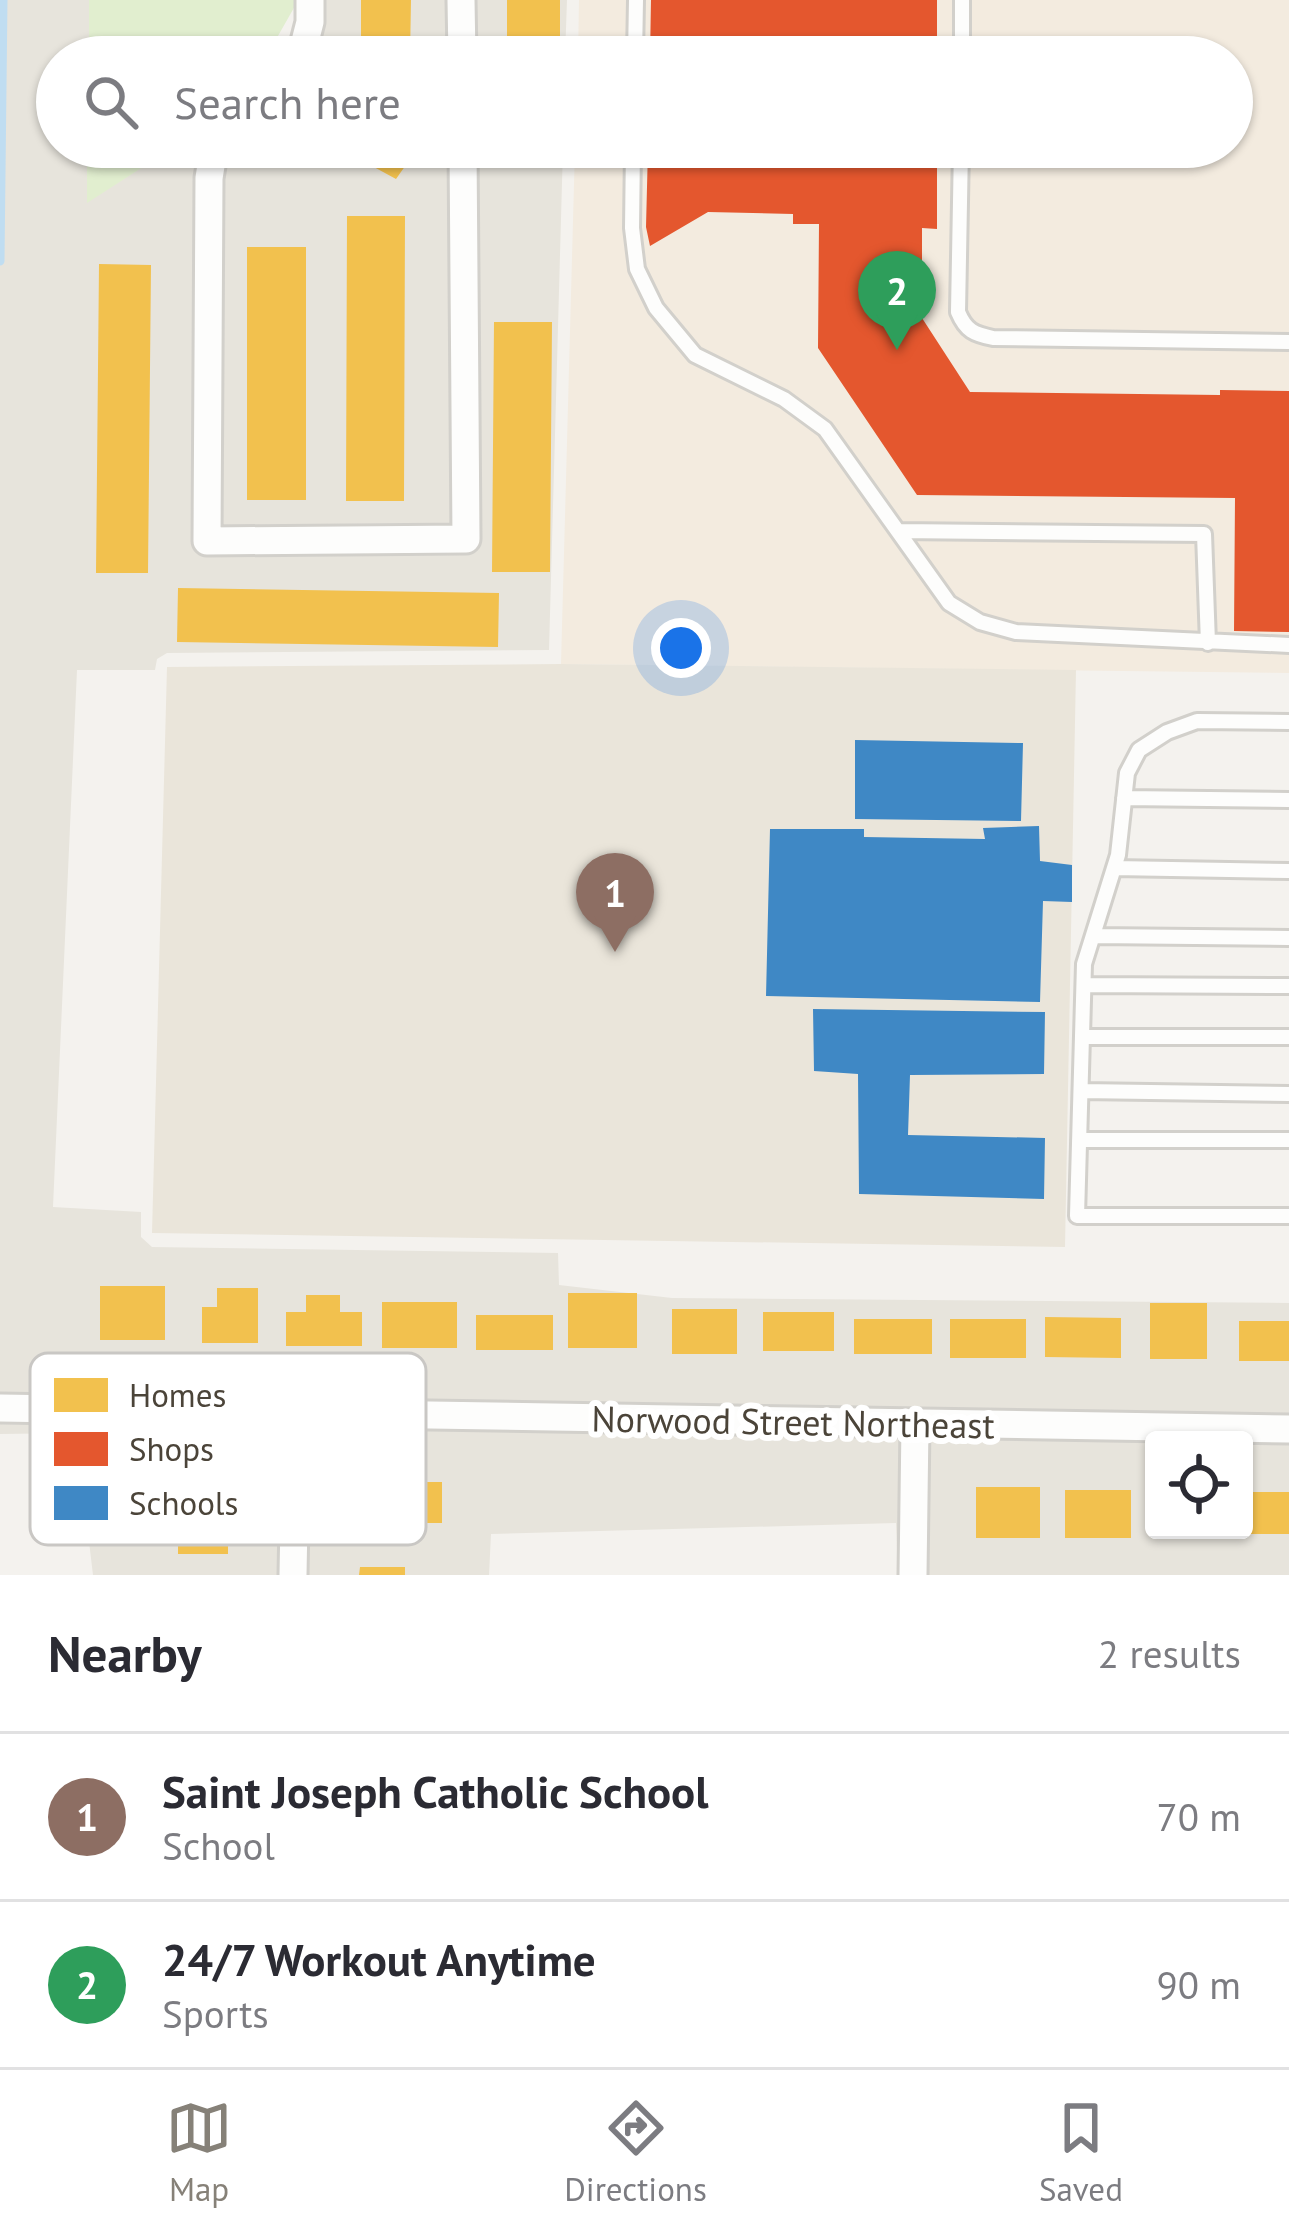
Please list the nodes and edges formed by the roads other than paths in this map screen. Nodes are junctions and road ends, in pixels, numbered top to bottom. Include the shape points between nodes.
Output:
1 (310, 0) edge
2 (461, 0) edge
3 (636, 0) edge
4 (962, 0) edge
5 (306, 36) edge
6 (462, 36) edge
7 (635, 36) edge
8 (962, 36) edge
9 (211, 168) edge
10 (463, 168) edge
11 (633, 168) edge
12 (961, 168) edge
13 (1289, 342) edge
14 (898, 532) junction
15 (1208, 643) junction
16 (1289, 645) edge
17 (1289, 722) edge
18 (1124, 797) junction
19 (1289, 800) edge
20 (1114, 868) junction
21 (1289, 871) edge
22 (1093, 936) junction
23 (1289, 938) edge
24 (1084, 985) junction
25 (1289, 986) edge
26 (1082, 1037) junction
27 (1289, 1037) edge
28 (1081, 1091) junction
29 (1289, 1094) edge
30 (1079, 1139) junction
31 (1289, 1140) edge
32 (1289, 1216) edge
33 (0, 1408) edge
34 (30, 1409) edge
35 (426, 1415) edge
36 (915, 1424) junction
37 (1289, 1429) edge
38 (294, 1545) edge
39 (293, 1575) edge
40 (913, 1575) edge

1 - 5 street
2 - 6 street
3 - 7 lane
4 - 8 lane
9 - 10 street via 207,541 466,539
11 - 14 lane via 637,269 656,308 695,355 825,429
12 - 13 lane via 958,312 974,334
14 - 15 lane via 949,603 980,622 1016,632
14 - 15 lane via 1204,534
15 - 16 lane
17 - 18 lane via 1197,721 1167,732 1139,750
18 - 19 lane
18 - 20 lane
20 - 21 lane
20 - 22 lane
22 - 23 lane
22 - 24 lane
24 - 25 lane
24 - 26 lane
26 - 27 lane
26 - 28 lane
28 - 29 lane
28 - 30 lane
30 - 31 lane
30 - 32 lane via 1077,1216
33 - 34 street, Norwood Street Northeast
35 - 36 street, Norwood Street Northeast
36 - 37 street, Norwood Street Northeast
36 - 40 street
38 - 39 street

